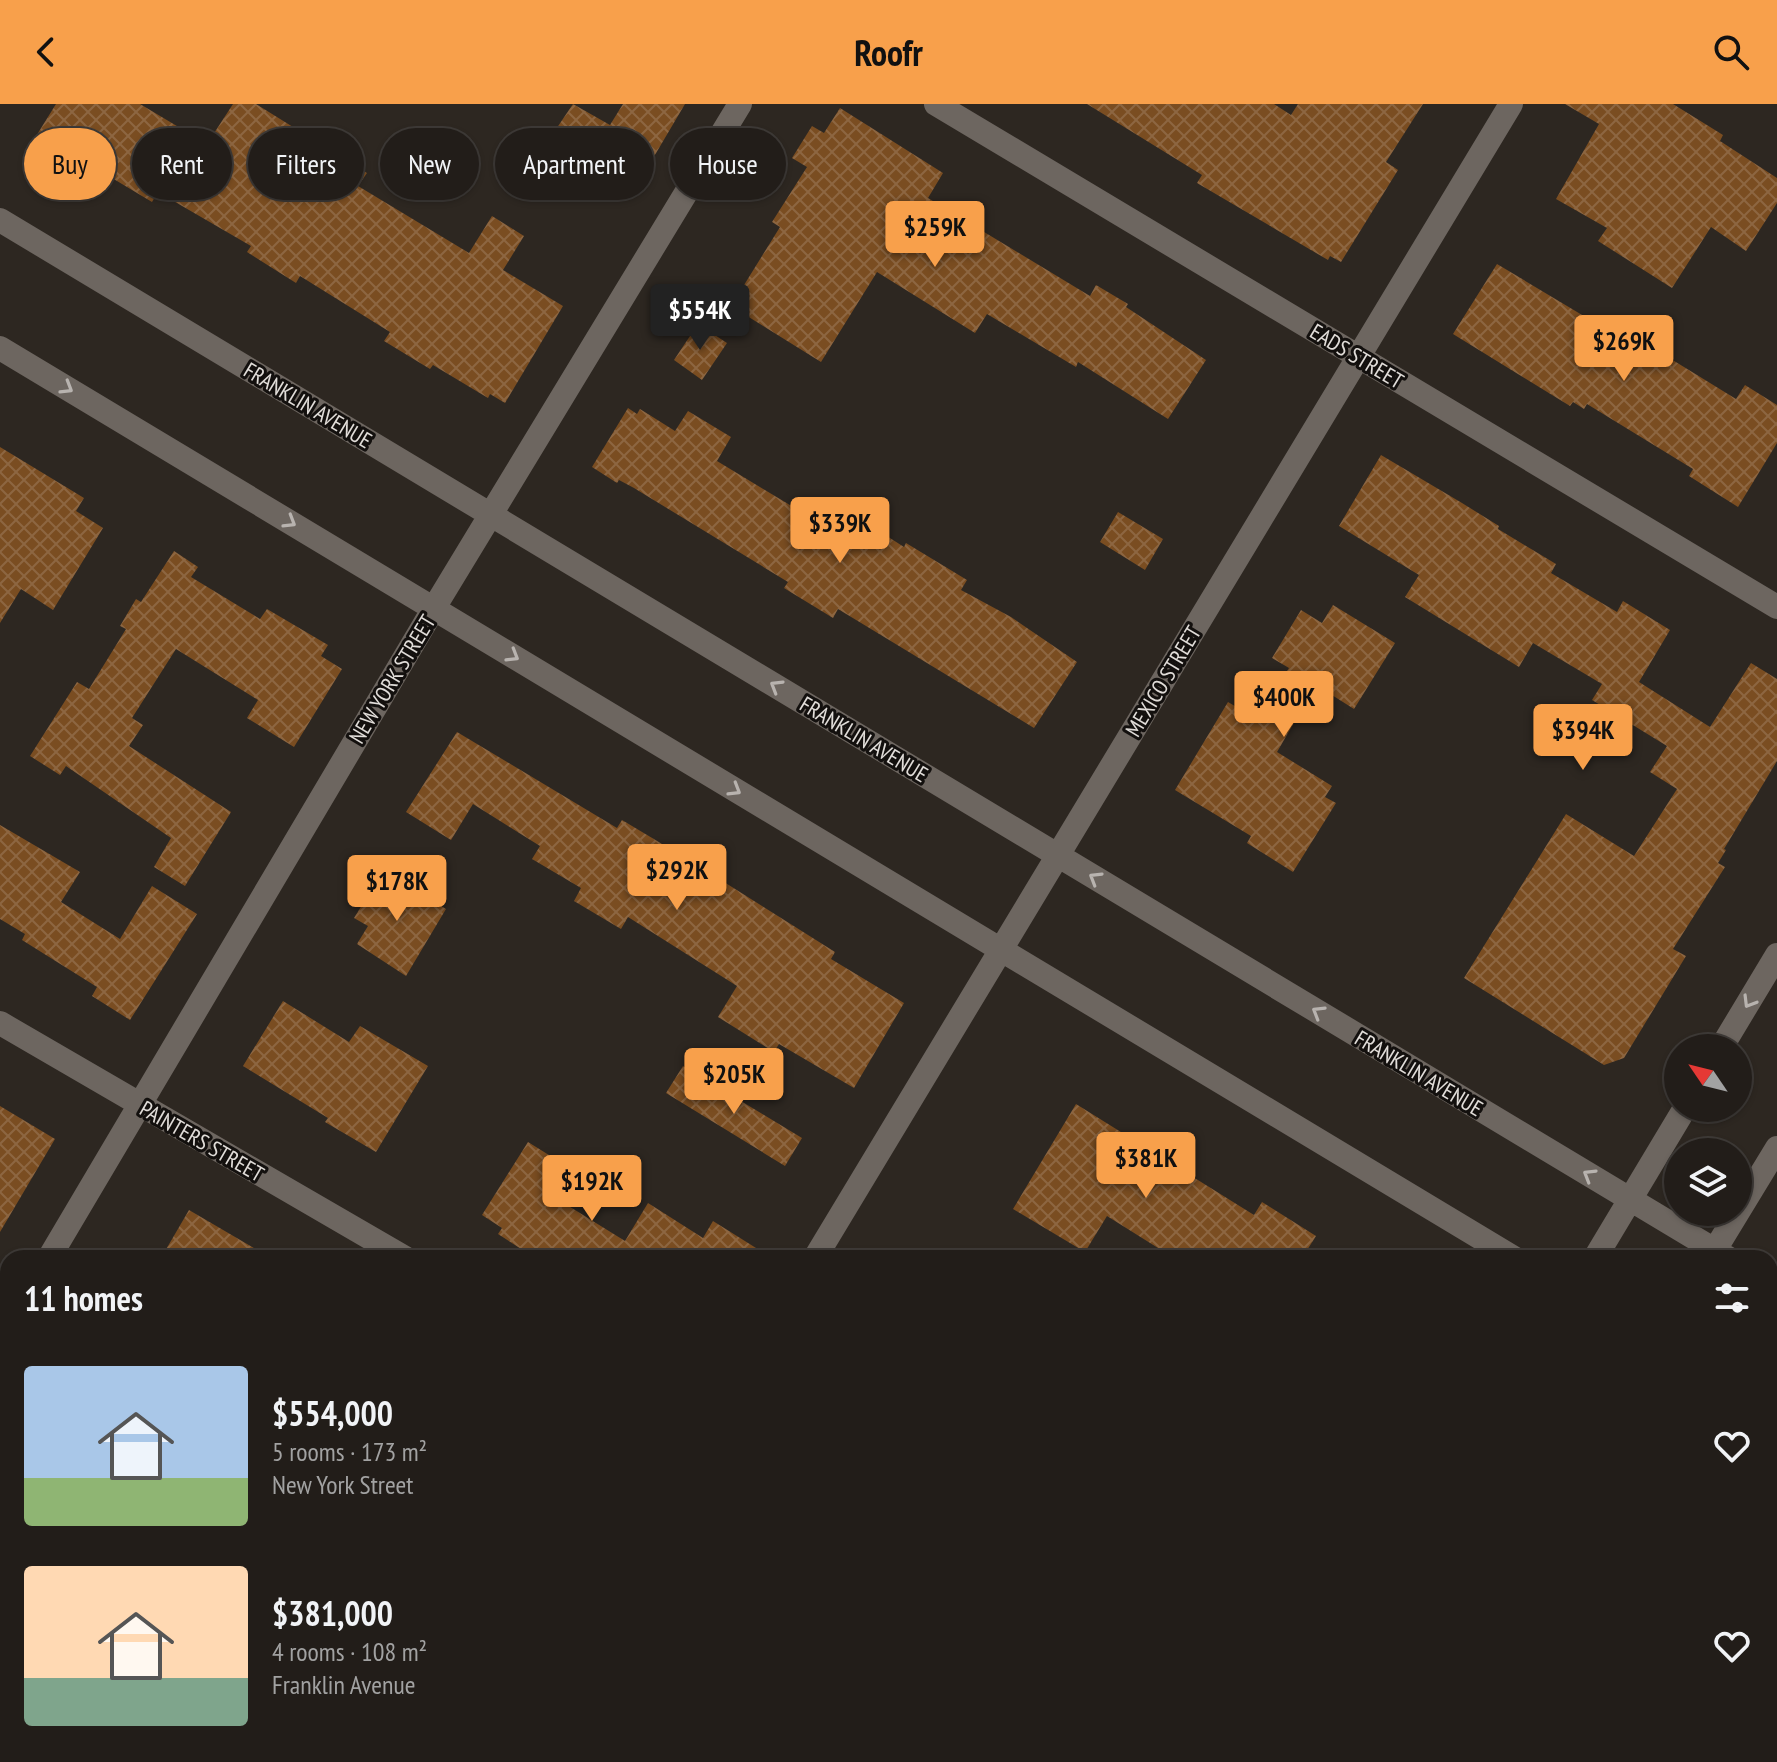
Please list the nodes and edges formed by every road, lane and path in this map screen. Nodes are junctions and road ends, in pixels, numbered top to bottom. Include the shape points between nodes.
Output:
1 (740, 104) edge
2 (936, 104) edge
3 (1511, 104) edge
4 (0, 220) edge
5 (0, 348) edge
6 (1358, 357) junction
7 (491, 515) junction
8 (1777, 607) edge
9 (434, 608) junction
10 (1057, 855) junction
11 (1001, 949) junction
12 (1777, 955) edge
13 (0, 1023) edge
14 (1729, 1034) edge
15 (140, 1105) junction
16 (1677, 1122) edge
17 (1777, 1148) edge
18 (1630, 1200) junction
19 (54, 1250) edge
20 (391, 1250) edge
21 (820, 1250) edge
22 (1501, 1250) edge
23 (1600, 1250) edge
24 (1710, 1250) edge
25 (1721, 1250) edge

1 - 7 street, NEW YORK STREET
2 - 6 street, EADS STREET
3 - 6 street, MEXICO STREET
4 - 7 street, FRANKLIN AVENUE
5 -> 9 street
6 - 8 street, EADS STREET
6 - 10 street, MEXICO STREET
7 - 9 street, NEW YORK STREET
10 -> 7 street, FRANKLIN AVENUE
9 -> 11 street
9 - 15 street, NEW YORK STREET
10 - 11 street, MEXICO STREET
18 -> 10 street, FRANKLIN AVENUE
11 - 21 street, MEXICO STREET
11 - 22 street
12 -> 14 street
13 - 15 street, PAINTERS STREET
15 - 19 street, NEW YORK STREET
15 - 20 street, PAINTERS STREET
16 - 18 street
17 - 25 street
18 - 23 street
18 - 24 street, FRANKLIN AVENUE

